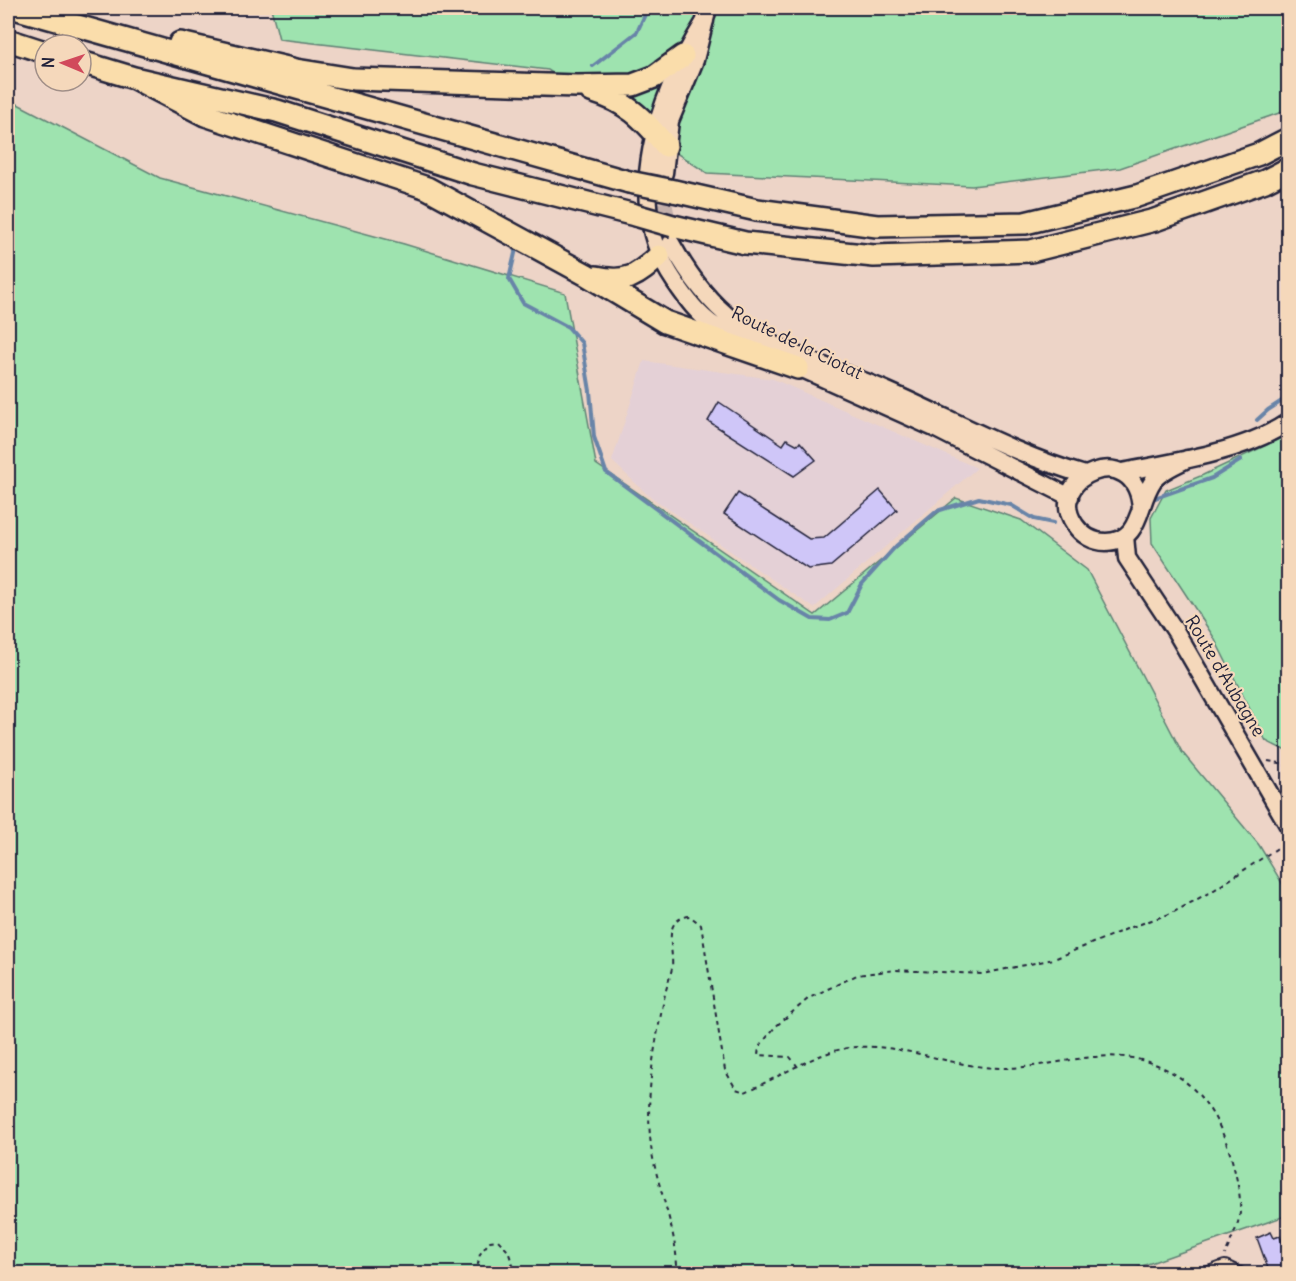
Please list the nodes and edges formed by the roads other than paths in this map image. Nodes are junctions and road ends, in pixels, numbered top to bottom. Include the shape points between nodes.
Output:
1 (14, 8) edge
2 (707, 14) edge
3 (8, 40) edge
4 (33, 48) edge
5 (150, 48) junction
6 (683, 56) junction
7 (93, 66) edge
8 (134, 78) junction
9 (577, 86) junction
10 (660, 139) junction
11 (1288, 139) edge
12 (1288, 169) edge
13 (662, 177) junction
14 (664, 241) junction
15 (587, 275) junction
16 (798, 368) junction
17 (1288, 422) edge
18 (1187, 459) junction
19 (1122, 472) junction
20 (1085, 475) junction
21 (1070, 497) junction
22 (1142, 508) junction
23 (1125, 536) junction
24 (1100, 541) junction
25 (1141, 580) junction
26 (1288, 825) edge
27 (1206, 1274) edge
28 (1240, 1274) edge

1 - 5 highway
2 - 6 main road, Route de la Ciotat
2 - 10 main road, Route de la Ciotat via 695,60
3 - 4 highway
5 - 9 highway via 180,43 353,79
5 - 13 highway, bridge via 629,182
6 - 9 highway via 654,77 633,85
6 - 10 main road, Route de la Ciotat
7 - 8 highway
8 - 14 highway, bridge via 277,111 473,174 635,215
8 - 15 highway via 205,115 427,188
9 - 10 highway via 617,99
10 - 13 main road, Route de la Ciotat
11 - 13 highway via 1258,154 1137,196 1025,223 877,226 757,210
12 - 14 highway via 1155,220 1031,251 874,256 745,243
13 - 14 main road, Route de la Ciotat, bridge via 647,198
14 - 15 highway via 641,272 616,281
14 - 16 main road, Route de la Ciotat via 688,302 714,325
14 - 20 main road, Route de la Ciotat via 733,321 766,340 949,417 1053,466
15 - 16 highway via 665,322
16 - 21 main road, Route de la Ciotat via 934,428
17 - 18 main road via 1274,432
18 - 19 main road
18 - 22 main road via 1153,480
19 - 20 main road via 1103,469
19 - 22 main road via 1137,487
20 - 21 main road
21 - 24 main road via 1072,520 1079,530
22 - 23 main road via 1139,519
23 - 24 main road
23 - 25 main road, Route d'Aubagne via 1127,558
24 - 25 main road, Route d'Aubagne
25 - 26 main road, Route d'Aubagne via 1176,632
27 - 28 street via 1221,1268

